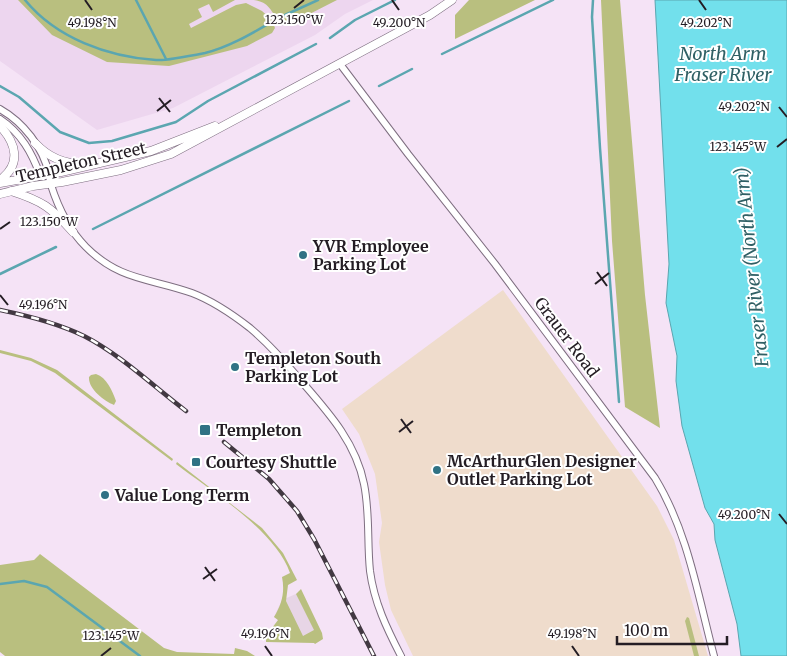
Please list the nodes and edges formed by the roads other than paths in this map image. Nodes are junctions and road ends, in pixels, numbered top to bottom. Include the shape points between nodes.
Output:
1 (452, 0) edge
2 (340, 64) junction
3 (0, 109) edge
4 (246, 112) junction
5 (0, 119) edge
6 (0, 126) edge
7 (35, 143) junction
8 (104, 162) junction
9 (49, 173) junction
10 (40, 175) junction
11 (0, 182) edge
12 (50, 183) junction
13 (11, 191) junction
14 (0, 194) edge
15 (73, 232) junction
16 (401, 656) edge
17 (714, 656) edge

1 - 2 street, Templeton Street
2 - 4 street, Templeton Street
2 - 17 street, Grauer Road via 655,478 682,532
3 - 7 street via 21,125
4 - 8 street, Templeton Street via 164,146
4 - 12 street, Templeton Street via 171,154 122,170
5 - 10 street via 25,143
6 - 11 street via 10,138 14,151 12,167
7 - 8 street via 60,161 81,164
7 - 9 street
8 - 9 street, Templeton Street
9 - 10 street, Templeton Street
9 - 12 street
10 - 11 street, Templeton Street
10 - 12 street
12 - 13 street, Templeton Street
12 - 15 street
13 - 14 street, Templeton Street
13 - 15 street via 49,207
15 - 16 street via 93,254 124,273 190,293 228,312 266,342 333,418 350,445 364,484 375,597

